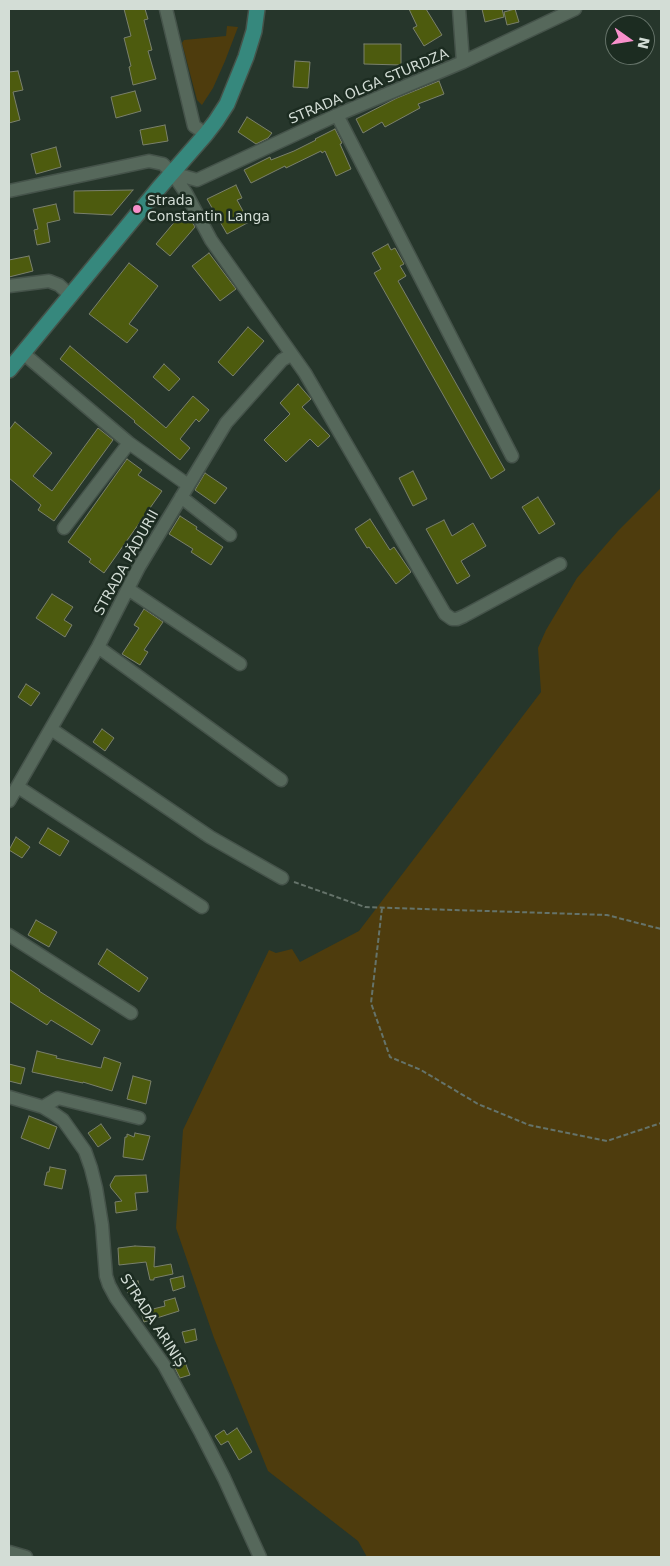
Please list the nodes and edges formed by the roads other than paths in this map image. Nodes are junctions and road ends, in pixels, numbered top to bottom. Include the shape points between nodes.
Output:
1 (166, 9) edge
2 (257, 9) edge
3 (459, 9) edge
4 (575, 9) edge
5 (463, 62) junction
6 (337, 115) junction
7 (206, 134) junction
8 (172, 173) junction
9 (9, 191) edge
10 (9, 286) edge
11 (70, 295) junction
12 (23, 353) junction
13 (291, 355) junction
14 (9, 370) edge
15 (130, 443) junction
16 (512, 456) dead end
17 (185, 491) junction
18 (64, 528) dead end
19 (230, 535) dead end
20 (560, 564) dead end
21 (128, 588) junction
22 (98, 647) junction
23 (240, 664) dead end
24 (51, 729) junction
25 (281, 780) dead end
26 (18, 787) junction
27 (9, 801) edge
28 (282, 878) road end
29 (202, 907) dead end
30 (9, 934) edge
31 (131, 1014) dead end
32 (9, 1097) edge
33 (44, 1107) junction
34 (139, 1118) dead end
35 (9, 1552) edge
36 (26, 1557) edge
37 (260, 1557) edge

1 - 7 street via 194,126
2 - 7 main road via 254,31 227,104
3 - 5 street
4 - 5 street, STRADA OLGA STURDZA
5 - 6 street, STRADA OLGA STURDZA
6 - 8 street, STRADA OLGA STURDZA via 197,180
6 - 16 street
7 - 8 main road
8 - 9 street via 163,164 149,161
8 - 11 main road
8 - 13 street via 211,240
10 - 11 street via 49,281
11 - 12 main road
12 - 14 main road
12 - 15 street
13 - 17 street, STRADA PĂDURII via 282,360 226,423
13 - 20 street via 305,373 448,617 457,619 464,616
15 - 17 street
15 - 18 street
17 - 19 street
17 - 21 street, STRADA PĂDURII
21 - 22 street, STRADA PĂDURII
21 - 23 street
22 - 24 street, STRADA PĂDURII
22 - 25 street
24 - 26 street, STRADA PĂDURII
24 - 28 street via 210,837
26 - 27 street, STRADA PĂDURII
26 - 29 street
30 - 31 street
32 - 33 street, STRADA ARINIȘ
33 - 34 street via 58,1098
33 - 37 street, STRADA ARINIȘ via 62,1120 85,1150 100,1216 109,1285 164,1365 202,1433
35 - 36 street

